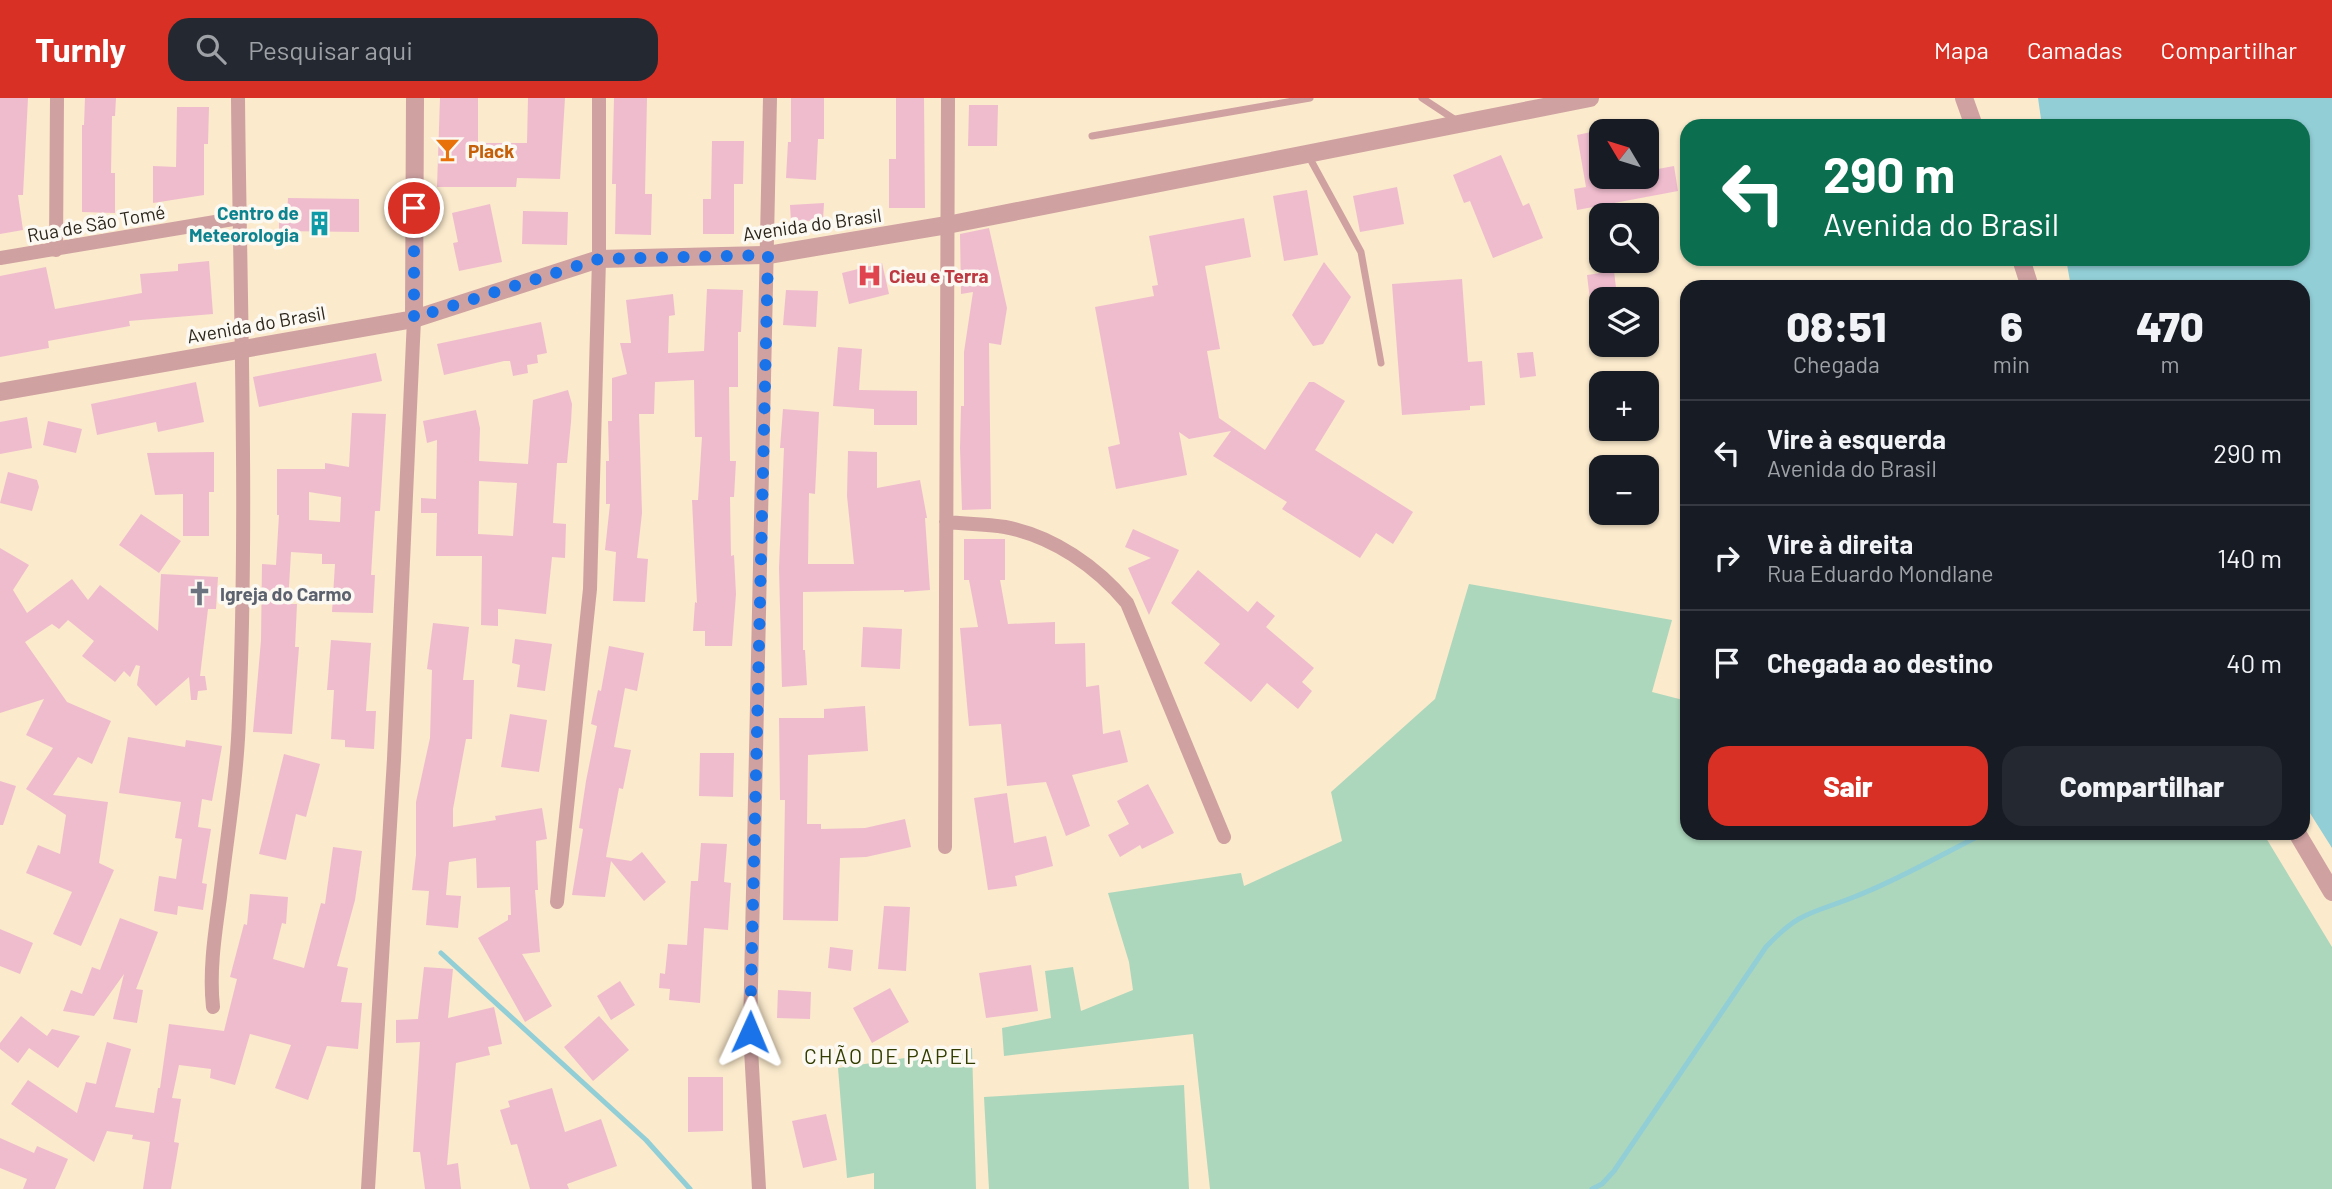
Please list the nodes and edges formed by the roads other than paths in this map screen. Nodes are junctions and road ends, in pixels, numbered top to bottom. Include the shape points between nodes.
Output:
1 (57, 98) edge
2 (238, 98) edge
3 (415, 98) edge
4 (598, 98) edge
5 (770, 98) edge
6 (948, 98) edge
7 (1310, 98) edge
8 (1422, 98) edge
9 (1590, 98) edge
10 (1964, 98) edge
11 (1972, 119) edge
12 (1460, 123) junction
13 (1092, 135) dead end
14 (1307, 154) junction
15 (239, 218) junction
16 (947, 225) junction
17 (56, 250) junction
18 (768, 255) junction
19 (0, 258) edge
20 (599, 259) junction
21 (414, 318) junction
22 (241, 347) junction
23 (1381, 363) dead end
24 (0, 392) edge
25 (946, 522) junction
26 (1224, 836) dead end
27 (2301, 840) edge
28 (945, 847) dead end
29 (2332, 892) edge
30 (557, 902) dead end
31 (213, 1007) dead end
32 (368, 1189) edge
33 (758, 1189) edge

1 - 17 street
2 - 15 street
3 - 21 street
4 - 20 street
5 - 18 street
6 - 16 street
7 - 13 lane
8 - 12 lane
9 - 12 street, Avenida do Brasil
10 - 11 street
12 - 14 street, Avenida do Brasil
14 - 16 street, Avenida do Brasil
14 - 23 lane via 1361,252
15 - 17 street, Rua de São Tomé
15 - 22 street
16 - 18 street, Avenida do Brasil
16 - 25 street
17 - 19 street, Rua de São Tomé
18 - 20 street, Avenida do Brasil
18 - 33 street via 750,1032
20 - 21 street, Avenida do Brasil
20 - 30 street via 590,589
21 - 22 street, Avenida do Brasil
21 - 32 street
22 - 24 street, Avenida do Brasil
22 - 31 street via 244,496 238,745 211,987
25 - 26 street via 1007,527 1035,537 1068,552 1128,603
25 - 28 street
27 - 29 street

